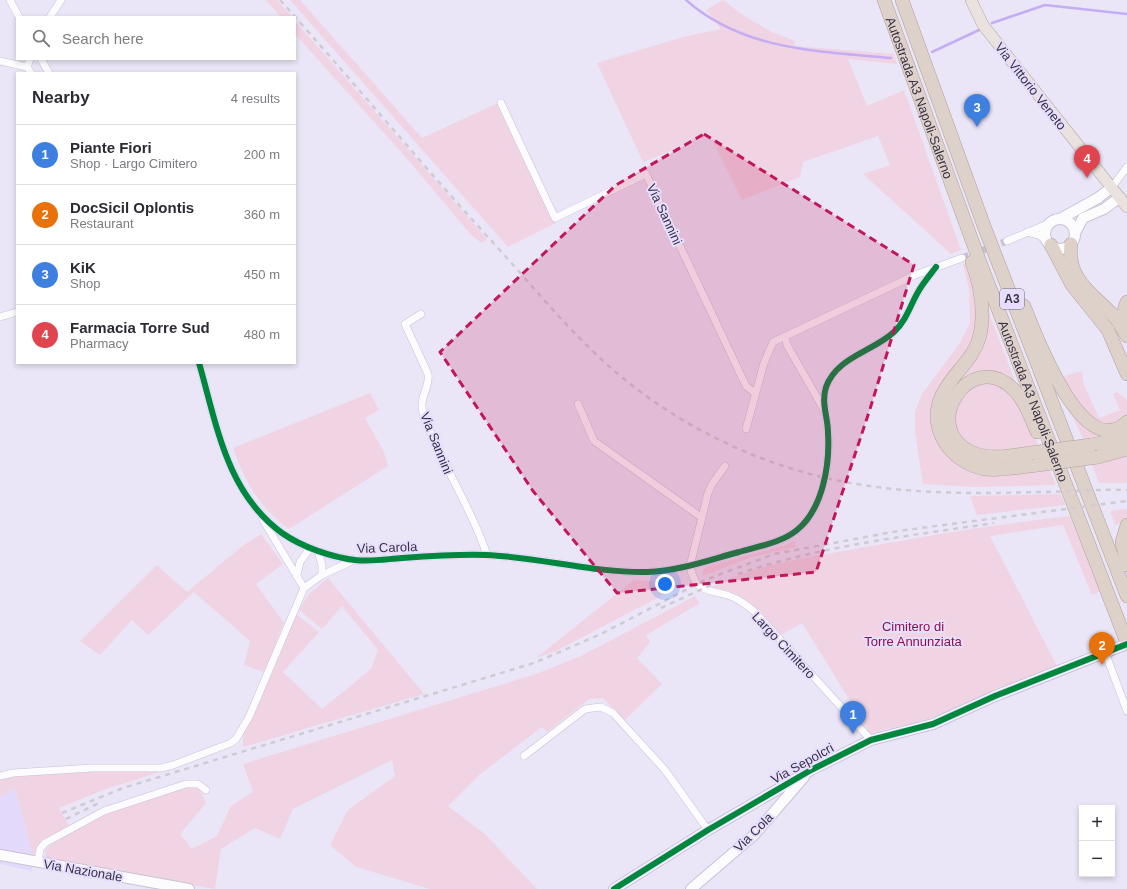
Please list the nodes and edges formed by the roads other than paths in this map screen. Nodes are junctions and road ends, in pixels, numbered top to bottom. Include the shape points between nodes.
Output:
1 (10, 0) edge
2 (61, 0) edge
3 (884, 0) edge
4 (902, 0) edge
5 (971, 0) edge
6 (18, 16) edge
7 (51, 16) edge
8 (30, 60) edge
9 (42, 60) edge
10 (0, 61) edge
11 (29, 70) edge
12 (48, 72) edge
13 (501, 103) dead end
14 (938, 150) junction
15 (1127, 167) edge
16 (1112, 187) junction
17 (1120, 197) junction
18 (1127, 207) edge
19 (1060, 219) junction
20 (1050, 223) junction
21 (984, 226) junction
22 (1027, 232) junction
23 (1073, 238) junction
24 (1007, 241) tunnel mouth
25 (1049, 243) junction
26 (962, 258) tunnel mouth
27 (936, 267) junction
28 (1127, 302) edge
29 (16, 312) edge
30 (421, 314) dead end
31 (0, 317) edge
32 (1127, 331) edge
33 (1127, 336) edge
34 (785, 337) junction
35 (199, 364) edge
36 (1127, 374) edge
37 (754, 393) junction
38 (578, 404) dead end
39 (823, 408) junction
40 (1127, 422) edge
41 (746, 429) dead end
42 (1127, 436) edge
43 (1127, 449) edge
44 (725, 466) dead end
45 (1072, 497) junction
46 (256, 509) junction
47 (702, 517) junction
48 (1127, 525) edge
49 (310, 548) junction
50 (318, 551) junction
51 (487, 555) junction
52 (354, 560) junction
53 (1127, 565) edge
54 (690, 566) junction
55 (297, 575) junction
56 (322, 575) junction
57 (304, 588) junction
58 (1127, 596) edge
59 (1125, 644) edge
60 (1105, 652) junction
61 (1127, 711) edge
62 (871, 740) junction
63 (524, 756) dead end
64 (811, 770) junction
65 (0, 776) edge
66 (206, 790) dead end
67 (708, 830) junction
68 (0, 856) edge
69 (38, 862) junction
70 (189, 889) edge
71 (614, 889) edge
72 (691, 889) edge

1 - 6 street
2 - 7 street
3 - 14 highway, Autostrada A3 Napoli-Salerno / A3
4 - 21 highway, Autostrada A3 Napoli-Salerno / A3
5 - 16 main road, Via Vittorio Veneto via 983,25
8 - 11 street
9 - 12 street
10 - 11 street
13 - 37 street, Via Sannini via 555,218 646,174 746,386
14 - 43 highway, bridge via 943,182 974,269 981,292 982,308 982,324 974,351 938,403 938,429 948,449 967,463 994,469 1098,456
14 - 45 highway, Autostrada A3 Napoli-Salerno / A3
15 - 16 street
16 - 17 main road, Via Vittorio Veneto
16 - 19 street via 1098,198
17 - 18 main road, Via Vittorio Veneto
17 - 23 street via 1104,209 1080,221
19 - 20 street
19 - 23 street via 1070,223
20 - 22 street
20 - 25 street via 1046,234
21 - 40 highway via 1009,273 1041,348 1081,416 1093,426 1105,431 1116,429
21 - 58 highway, Autostrada A3 Napoli-Salerno / A3
22 - 24 street
22 - 25 street via 1039,235
23 - 25 street via 1063,248
23 - 33 highway via 1070,263 1078,278 1098,302 1115,317
25 - 36 highway via 1072,285 1108,330
26 - 27 street
27 - 34 street
27 - 39 street via 925,280 908,314 895,331 841,365 832,375 826,389
28 - 32 highway via 1124,316
29 - 31 street
30 - 51 street, Via Sannini via 405,324 428,374 429,380 422,408
34 - 37 street via 773,342 770,347
34 - 39 street via 787,345
35 - 46 street, Via Carola via 229,465 237,483
37 - 41 street
38 - 47 street via 594,441
39 - 54 street, Via Carola via 828,431 827,457 815,506 802,526 779,541
42 - 45 highway, bridge via 1091,445 1031,453 1001,456 976,454 961,444 950,428 951,403 961,389 974,379 990,377 1015,390 1026,407 1050,460
44 - 47 street via 712,484
45 - 59 highway, Autostrada A3 Napoli-Salerno / A3
46 - 49 street, Via Carola via 284,534
46 - 55 street
47 - 54 street
48 - 53 highway via 1122,542
49 - 50 street, Via Carola
49 - 55 street via 300,562
50 - 52 street, Via Carola
50 - 56 street
51 - 52 street, Via Carola
51 - 54 street, Via Carola via 615,571 649,572
52 - 56 street
54 - 62 street, Largo Cimitero via 692,576 704,591 738,599 754,611
55 - 57 street
56 - 57 street
57 - 65 street via 249,717 231,743 173,766 161,768 92,768 13,772
59 - 60 street, Via Sepolcri
60 - 61 street
60 - 62 street, Via Sepolcri via 933,724
62 - 64 street, Via Sepolcri
63 - 67 street via 585,709 601,707 613,713 665,770
64 - 67 street, Via Sepolcri
64 - 72 street, Via Cola via 754,835
66 - 69 street via 198,784 186,784 104,811 45,842 40,849
67 - 71 street, Via Sepolcri
68 - 69 street, Via Nazionale
69 - 70 street, Via Nazionale

